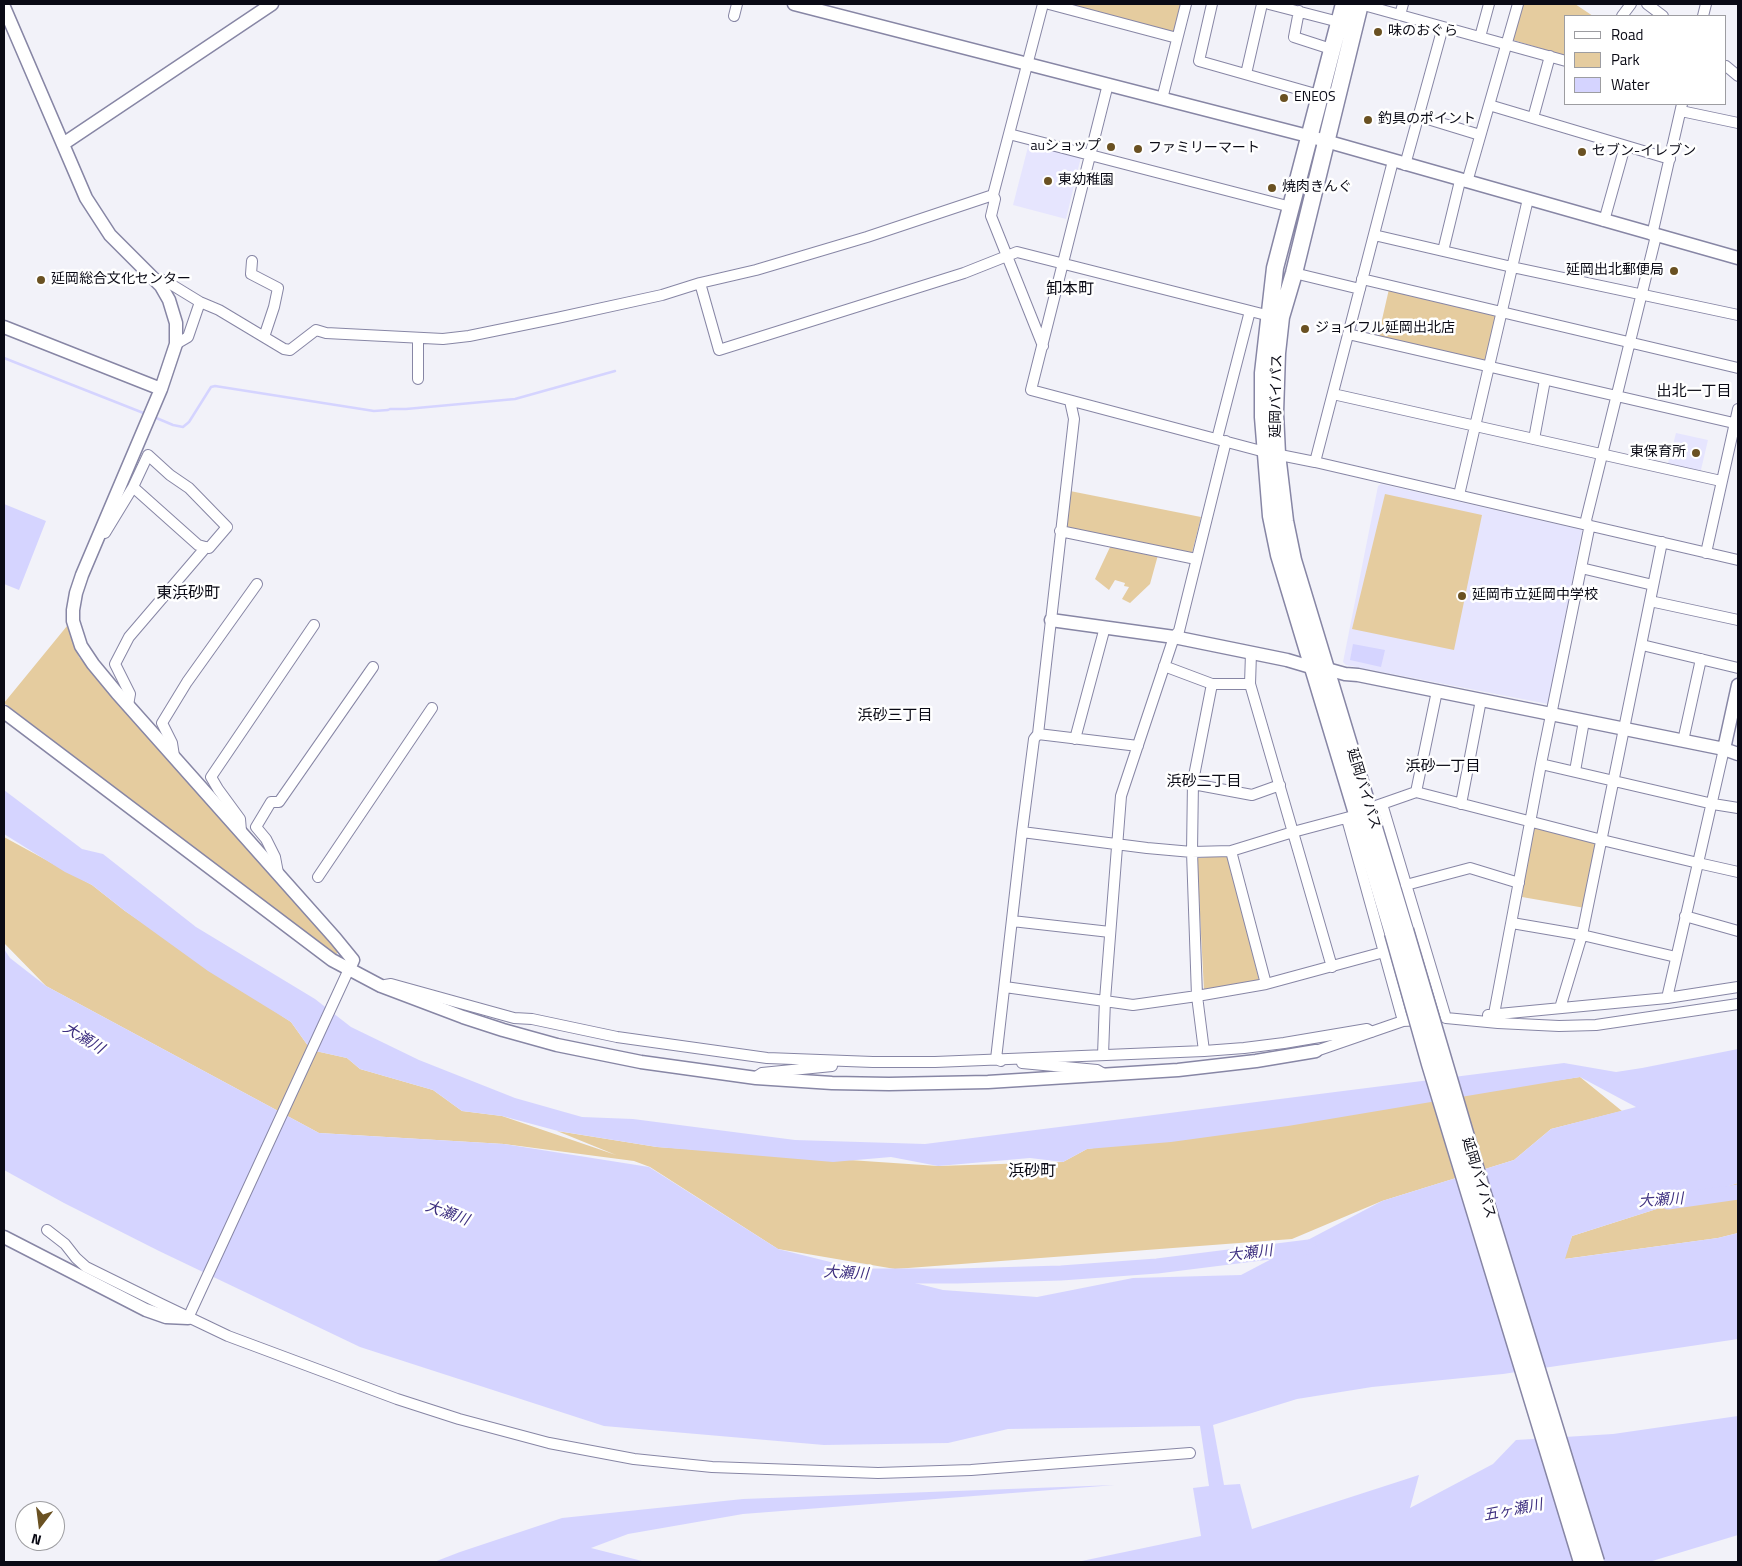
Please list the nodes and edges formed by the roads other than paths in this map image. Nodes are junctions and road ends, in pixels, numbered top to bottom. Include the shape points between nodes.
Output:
1 (272, 4) edge
2 (737, 4) edge
3 (794, 4) edge
4 (1043, 4) edge
5 (1049, 4) edge
6 (1186, 4) edge
7 (1212, 4) edge
8 (1262, 4) edge
9 (1344, 4) edge
10 (1360, 4) edge
11 (1403, 4) edge
12 (1489, 4) edge
13 (1518, 4) edge
14 (1631, 4) edge
15 (1647, 4) edge
16 (1277, 5) edge
17 (4, 7) edge
18 (1299, 11) junction
19 (1400, 14) junction
20 (1623, 15) edge
21 (1662, 15) edge
22 (734, 16) dead end
23 (1339, 22) junction
24 (1443, 27) junction
25 (1480, 37) junction
26 (1177, 38) junction
27 (1506, 44) junction
28 (1331, 49) junction
29 (1550, 56) junction
30 (1564, 60) edge
31 (1027, 63) junction
32 (1727, 67) edge
33 (1246, 74) junction
34 (1738, 76) edge
35 (1108, 84) junction
36 (1319, 95) junction
37 (1162, 99) junction
38 (1489, 105) junction
39 (1682, 108) edge
40 (1418, 116) junction
41 (1533, 118) junction
42 (1738, 123) edge
43 (1008, 134) junction
44 (1480, 135) junction
45 (1308, 136) junction
46 (1325, 141) junction
47 (63, 144) junction
48 (1624, 146) junction
49 (1090, 156) junction
50 (1670, 159) junction
51 (1399, 163) junction
52 (1463, 182) junction
53 (993, 195) junction
54 (1528, 199) junction
55 (1291, 207) junction
56 (1604, 221) junction
57 (1374, 235) junction
58 (1654, 235) junction
59 (1443, 251) junction
60 (1007, 256) junction
61 (1738, 258) edge
62 (252, 261) dead end
63 (1063, 264) junction
64 (1512, 267) junction
65 (1294, 273) junction
66 (155, 280) junction
67 (700, 283) junction
68 (1361, 284) junction
69 (1642, 295) junction
70 (200, 302) junction
71 (1250, 311) junction
72 (1501, 312) junction
73 (1738, 315) edge
74 (1270, 316) junction
75 (4, 327) edge
76 (1348, 334) junction
77 (264, 337) junction
78 (418, 338) junction
79 (1630, 342) junction
80 (176, 344) junction
81 (1043, 346) junction
82 (1489, 366) junction
83 (1738, 368) edge
84 (418, 379) dead end
85 (1545, 380) junction
86 (161, 389) junction
87 (1332, 394) junction
88 (1616, 396) junction
89 (1070, 400) junction
90 (1738, 409) edge
91 (1736, 424) edge
92 (1475, 426) junction
93 (1534, 439) junction
94 (1222, 440) junction
95 (1271, 453) junction
96 (1602, 455) junction
97 (1315, 462) junction
98 (1721, 482) junction
99 (133, 487) junction
100 (1459, 495) junction
101 (1587, 525) junction
102 (1060, 531) junction
103 (1662, 542) junction
104 (206, 547) junction
105 (1706, 553) junction
106 (1196, 559) junction
107 (1738, 560) edge
108 (88, 562) junction
109 (1581, 568) junction
110 (257, 584) dead end
111 (1653, 585) junction
112 (1650, 601) junction
113 (1051, 620) junction
114 (1738, 620) edge
115 (314, 625) dead end
116 (1105, 627) junction
117 (1174, 638) junction
118 (1642, 645) junction
119 (1251, 653) junction
120 (1701, 659) junction
121 (1164, 666) junction
122 (373, 667) dead end
123 (1320, 668) junction
124 (1738, 668) edge
125 (1212, 684) junction
126 (1250, 684) junction
127 (1738, 685) edge
128 (1437, 691) junction
129 (1481, 700) junction
130 (128, 705) junction
131 (432, 708) dead end
132 (4, 712) edge
133 (1552, 714) junction
134 (1584, 720) junction
135 (1625, 729) junction
136 (1038, 734) junction
137 (1075, 739) junction
138 (1683, 741) junction
139 (1138, 746) junction
140 (1724, 749) junction
141 (1738, 754) edge
142 (174, 756) junction
143 (1541, 764) junction
144 (1575, 771) junction
145 (1615, 780) junction
146 (1193, 784) junction
147 (1280, 785) junction
148 (1416, 792) junction
149 (1461, 804) junction
150 (1713, 804) junction
151 (1738, 808) edge
152 (1364, 811) junction
153 (1531, 822) junction
154 (241, 831) junction
155 (1022, 832) junction
156 (1293, 832) junction
157 (1602, 840) junction
158 (1116, 844) junction
159 (1231, 851) junction
160 (1192, 852) junction
161 (1698, 863) junction
162 (1738, 872) edge
163 (278, 873) junction
164 (318, 877) dead end
165 (1519, 884) junction
166 (1406, 885) junction
167 (1685, 916) junction
168 (1012, 921) junction
169 (1512, 923) junction
170 (1738, 931) edge
171 (1110, 932) junction
172 (1399, 932) junction
173 (1582, 935) junction
174 (1384, 952) junction
175 (1676, 958) junction
176 (1332, 967) junction
177 (347, 973) junction
178 (1266, 984) junction
179 (382, 986) junction
180 (1005, 987) junction
181 (1738, 988) edge
182 (1197, 996) junction
183 (1667, 998) junction
184 (1105, 1000) junction
185 (1738, 1004) edge
186 (1560, 1008) junction
187 (1494, 1014) junction
188 (1446, 1018) junction
189 (1403, 1021) junction
190 (1372, 1032) junction
191 (1204, 1051) junction
192 (1316, 1052) joint
193 (1103, 1055) junction
194 (996, 1059) junction
195 (850, 1061) junction
196 (1106, 1075) junction
197 (756, 1078) junction
198 (48, 1230) dead end
199 (4, 1237) edge
200 (190, 1314) junction
201 (1190, 1453) dead end
202 (1582, 1562) edge
203 (1596, 1562) edge

1 - 47 street
2 - 22 street
3 - 31 street
4 - 31 street
5 - 26 street
6 - 26 street
7 - 33 street via 1199,61
8 - 33 street
9 - 23 highway, 延岡バイパス
10 - 19 street
10 - 46 highway, 延岡バイパス
11 - 19 street
12 - 25 street
13 - 27 street
14 - 20 street
15 - 21 street
16 - 18 street
17 - 47 street
18 - 23 street
18 - 28 street via 1294,37
19 - 24 street
23 - 28 highway, 延岡バイパス
24 - 25 street
24 - 40 street
25 - 27 street
26 - 37 street
27 - 29 street
27 - 38 street
28 - 36 highway, 延岡バイパス
29 - 30 street
29 - 41 street
31 - 35 street
31 - 43 street
32 - 34 street
33 - 36 street
35 - 37 street
35 - 49 street
36 - 45 highway, 延岡バイパス
37 - 45 street
38 - 41 street
38 - 44 street
39 - 42 street
39 - 50 street
40 - 44 street
40 - 51 street
41 - 48 street
43 - 49 street
43 - 53 street
44 - 52 street
45 - 46 street
45 - 55 highway, 延岡バイパス
46 - 51 street
46 - 65 highway, 延岡バイパス
47 - 66 street via 86,198 110,235
48 - 50 street
48 - 56 street
49 - 55 street
49 - 63 street
50 - 58 street
51 - 52 street
51 - 57 street
52 - 54 street
52 - 59 street
53 - 60 street via 991,216
53 - 67 street via 867,237
54 - 56 street
54 - 64 street
55 - 74 highway, 延岡バイパス via 1275,268
56 - 58 street
57 - 59 street
57 - 68 street
58 - 61 street
58 - 69 street
59 - 64 street
60 - 63 street via 1017,252
60 - 67 street via 964,273 719,350
60 - 81 street
62 - 77 street via 251,274 278,288
63 - 71 street
63 - 81 street
64 - 69 street
64 - 72 street
65 - 68 street
65 - 95 highway, 延岡バイパス via 1281,317
66 - 70 street via 164,280
66 - 80 street via 174,313
67 - 78 street via 662,295 518,326 451,338
68 - 72 street
68 - 76 street
69 - 73 street
69 - 79 street
70 - 77 street
70 - 80 street via 188,337
71 - 74 street
71 - 94 street
72 - 79 street
72 - 82 street
74 - 95 highway, 延岡バイパス via 1263,373 1263,417
75 - 86 street
76 - 82 street
76 - 87 street
77 - 78 street via 290,350 316,330
78 - 84 street
79 - 83 street
79 - 88 street
80 - 86 street
81 - 89 street via 1031,390
82 - 85 street
82 - 92 street
85 - 88 street
85 - 93 street
86 - 108 street
87 - 92 street
87 - 97 street
88 - 91 street
88 - 96 street
89 - 94 street
89 - 102 street via 1074,419
90 - 91 street
91 - 98 street
92 - 93 street
92 - 100 street
93 - 96 street
94 - 95 street
94 - 106 street
95 - 97 street
95 - 123 highway, 延岡バイパス via 1271,516 1279,555
96 - 98 street
96 - 101 street
97 - 100 street
98 - 105 street
99 - 104 street via 198,545
99 - 104 street via 148,455 189,488 227,527
99 - 108 street
100 - 101 street
101 - 103 street
101 - 109 street
102 - 106 street
102 - 113 street
103 - 105 street
103 - 111 street
104 - 130 street via 129,637 115,664 130,694
105 - 107 street
106 - 117 street via 1179,631
108 - 130 street via 76,592 73,621 81,646
109 - 111 street
109 - 133 street
110 - 142 street via 162,723 172,743
111 - 112 street
112 - 114 street
112 - 118 street
113 - 116 street
113 - 136 street
115 - 154 street via 211,777 240,819
116 - 117 street
116 - 137 street
117 - 119 street
117 - 121 street
118 - 120 street
118 - 135 street
119 - 123 street
119 - 126 street
120 - 124 street
120 - 138 street
121 - 125 street
121 - 139 street
122 - 163 street via 279,802 271,802 256,827 275,857
123 - 128 street
123 - 152 highway, 延岡バイパス
125 - 126 street
125 - 146 street
126 - 147 street
127 - 140 street
128 - 129 street
128 - 148 street
129 - 133 street
129 - 149 street
130 - 142 street
131 - 164 street
132 - 177 street
133 - 134 street
133 - 143 street
134 - 135 street
134 - 144 street
135 - 138 street
135 - 145 street
136 - 137 street
136 - 155 street via 1034,739
137 - 139 street
138 - 140 street
139 - 158 street via 1121,796
140 - 141 street
140 - 150 street
142 - 154 street
143 - 144 street
143 - 153 street
144 - 145 street
145 - 150 street
145 - 157 street
146 - 147 street via 1252,795
146 - 160 street
147 - 156 street
148 - 149 street
148 - 152 street
149 - 153 street
150 - 151 street
150 - 161 street
152 - 156 street
152 - 166 street
152 - 172 highway, 延岡バイパス
152 - 174 street
153 - 157 street
153 - 165 street
154 - 163 street
155 - 158 street
155 - 168 street
156 - 159 street
156 - 176 street
157 - 161 street
157 - 173 street
158 - 160 street
158 - 171 street
159 - 160 street
159 - 178 street
160 - 182 street
161 - 162 street
161 - 167 street
163 - 177 street via 353,960
165 - 166 street via 1470,868
165 - 169 street
166 - 188 street
167 - 170 street
167 - 175 street
168 - 171 street
168 - 180 street
169 - 173 street
169 - 187 street
171 - 184 street
172 - 202 highway, 延岡バイパス, bridge via 1430,1064
172 - 203 highway, 延岡バイパス, bridge
173 - 175 street
173 - 186 street
174 - 176 street
174 - 189 street
175 - 183 street
176 - 178 street
177 - 179 street
177 - 200 street
178 - 182 street
179 - 195 street via 391,984 514,1018 618,1037 767,1058
179 - 197 street via 503,1030 557,1045 641,1062
180 - 184 street
180 - 194 street
181 - 183 street
182 - 184 street via 1132,1004
182 - 191 street
183 - 186 street
184 - 193 street
185 - 188 street via 1596,1025 1542,1025
186 - 187 street
187 - 188 street
188 - 189 street
189 - 190 street
190 - 191 street via 1367,1028 1284,1043
190 - 192 street
191 - 193 street
192 - 196 street via 1178,1070
193 - 194 street
194 - 195 street
194 - 196 street via 1097,1070
195 - 197 street via 842,1065 762,1073
196 - 197 street via 889,1084
198 - 200 street via 86,1267
199 - 200 street via 146,1310 166,1317
200 - 201 street via 250,1344 450,1416 549,1443 634,1459 712,1467 878,1473 971,1470

